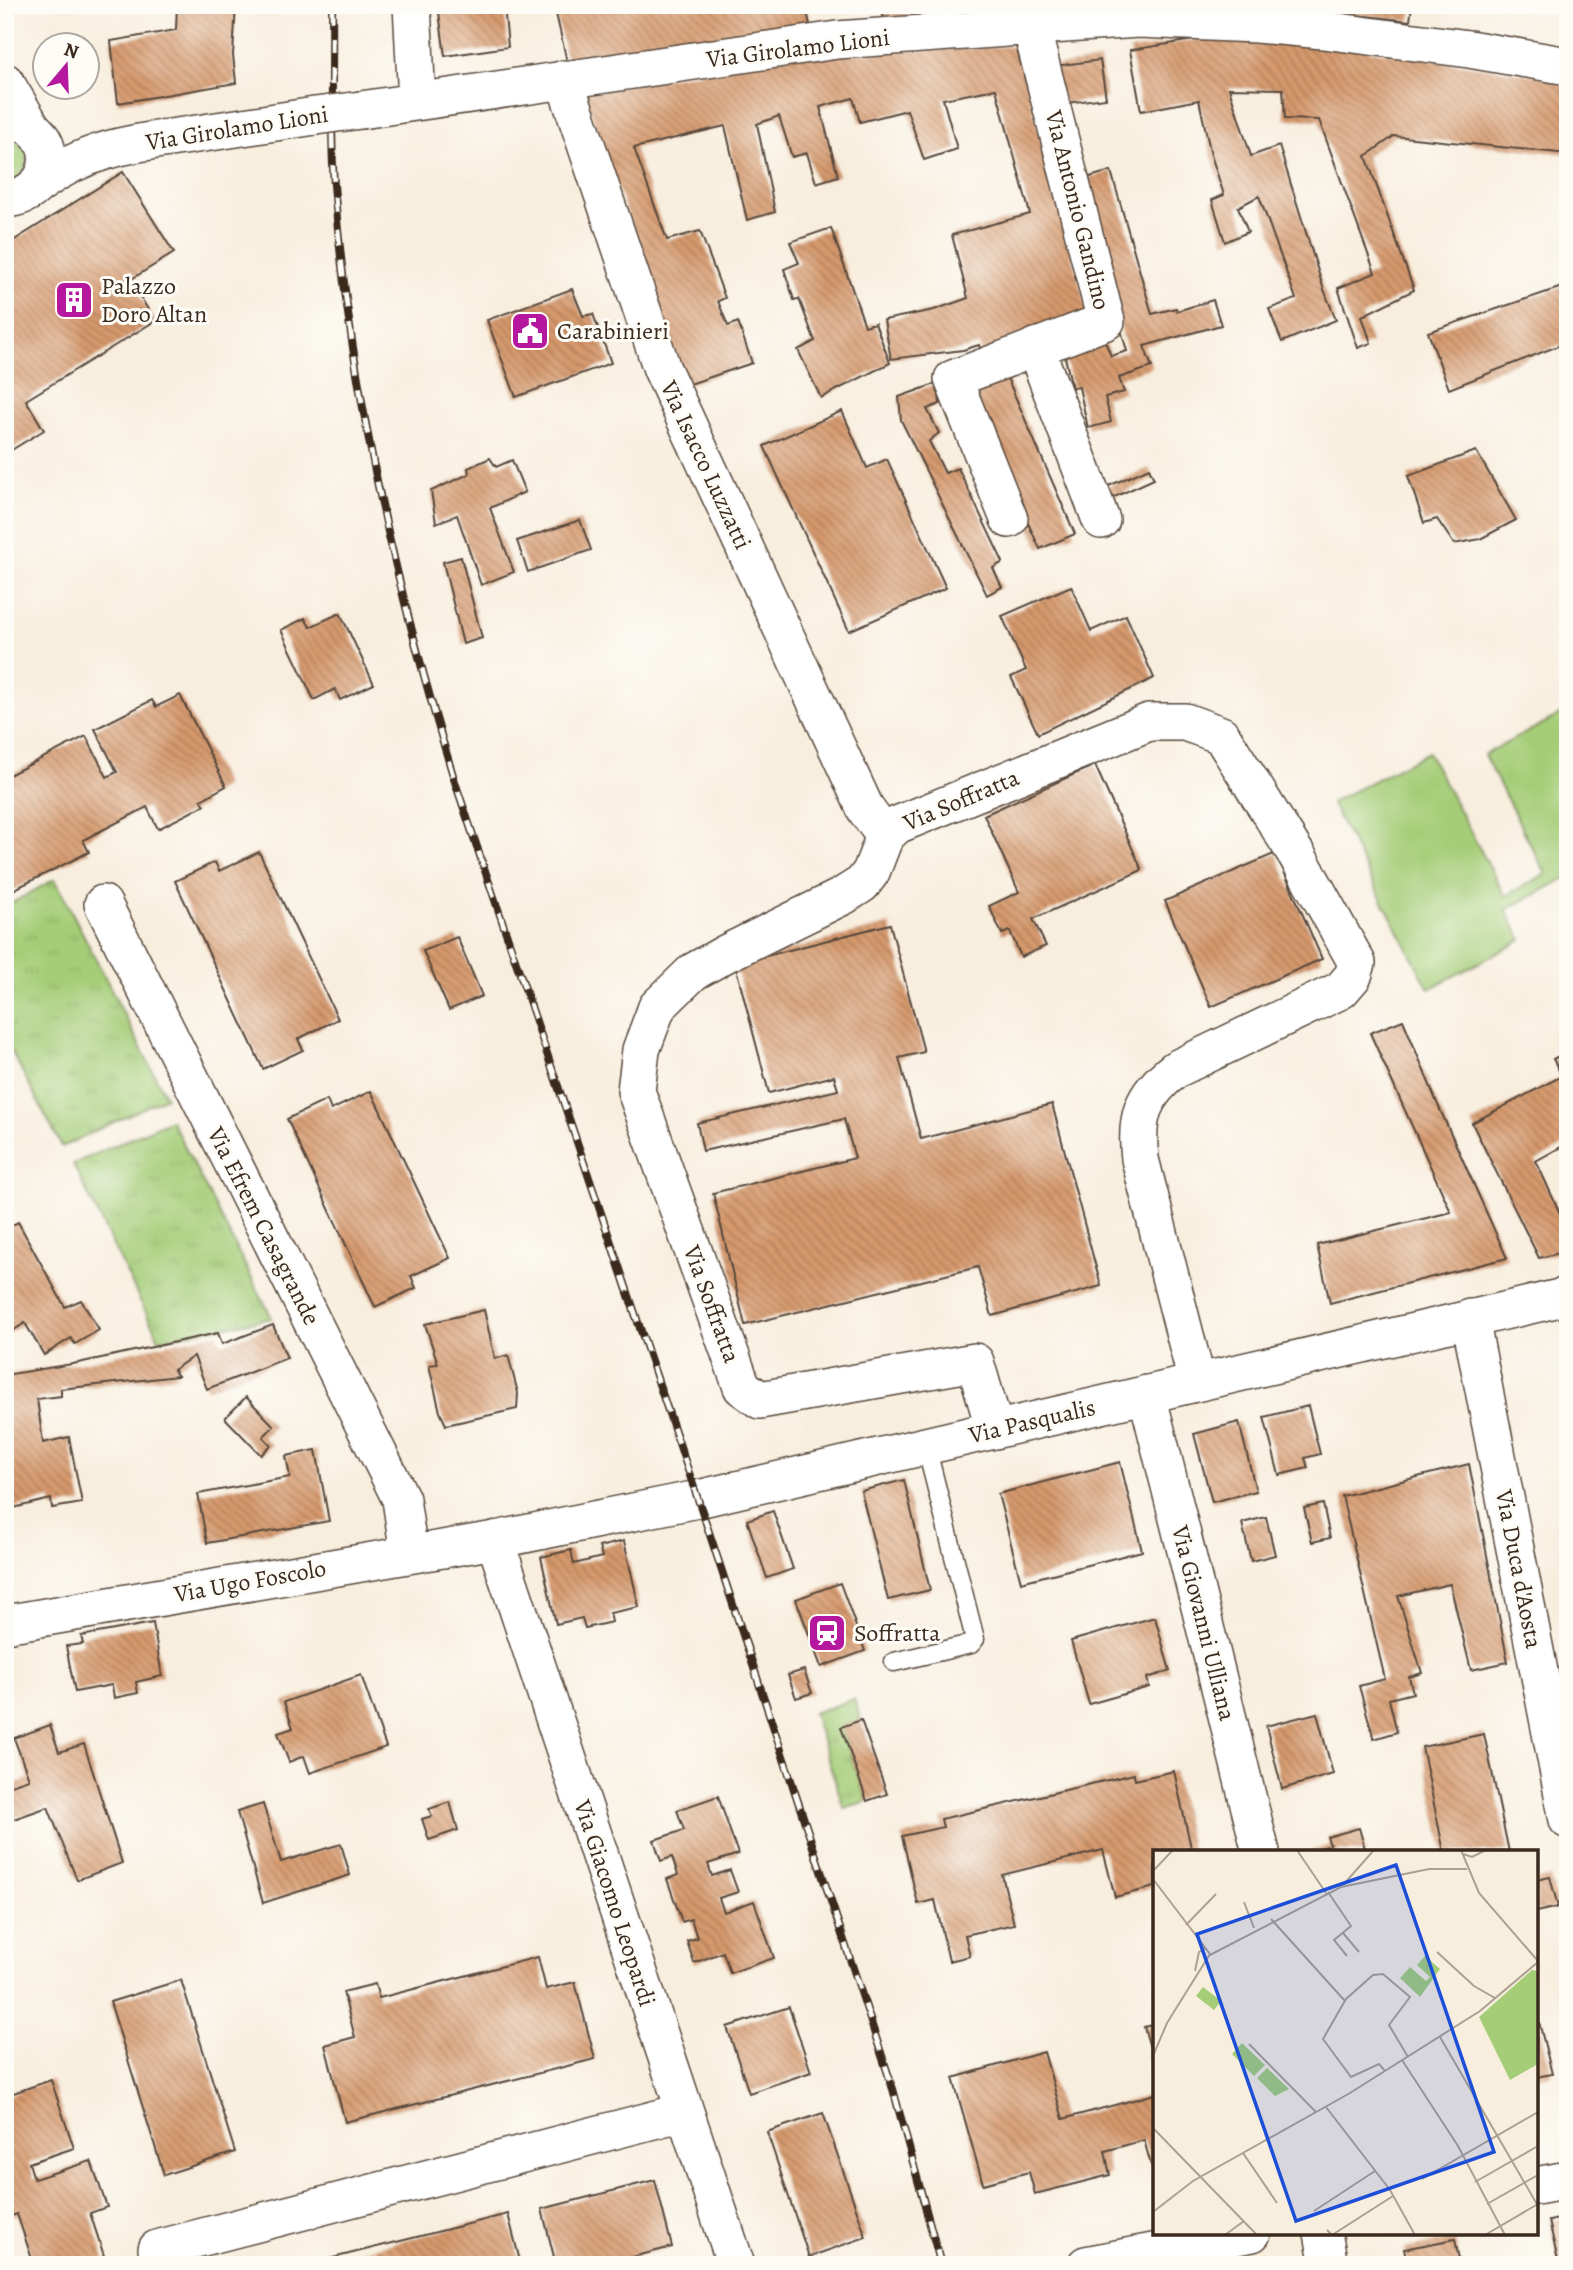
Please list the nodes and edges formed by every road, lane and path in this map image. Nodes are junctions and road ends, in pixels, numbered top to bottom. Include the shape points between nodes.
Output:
1 (412, 5) edge
2 (1148, 12) edge
3 (1020, 19) edge
4 (1568, 66) edge
5 (564, 79) junction
6 (5, 82) edge
7 (417, 101) junction
8 (18, 123) edge
9 (40, 183) junction
10 (6, 200) edge
11 (1035, 348) junction
12 (1009, 519) dead end
13 (1101, 520) dead end
14 (885, 836) junction
15 (103, 904) dead end
16 (1568, 1296) edge
17 (1470, 1318) junction
18 (1197, 1382) junction
19 (1147, 1394) junction
20 (995, 1430) junction
21 (926, 1446) junction
22 (495, 1540) junction
23 (410, 1554) junction
24 (5, 1624) edge
25 (894, 1662) dead end
26 (1568, 1819) edge
27 (1261, 1850) edge
28 (684, 2112) junction
29 (1568, 2180) edge
30 (1538, 2186) edge
31 (1242, 2235) edge
32 (1323, 2235) edge
33 (157, 2249) dead end
34 (736, 2265) edge
35 (1086, 2265) edge
36 (1329, 2265) edge

1 - 7 street
2 - 3 street, Via Girolamo Lioni
2 - 4 street, Via Girolamo Lioni via 1323,30
3 - 5 street, Via Girolamo Lioni
3 - 11 street, Via Antonio Gandino via 1106,321
5 - 7 street, Via Girolamo Lioni
5 - 14 street, Via Isacco Luzzatti via 662,369 866,810
6 - 8 street
7 - 9 street, Via Girolamo Lioni, bridge via 123,145 72,163
8 - 9 street via 40,135 46,147 46,172
9 - 10 street, Via Girolamo Lioni via 19,198
11 - 12 street, Via Antonio Gandino via 953,379
11 - 13 street
14 - 18 street, Via Soffratta via 897,825 1150,722 1185,722 1221,735 1298,857 1357,962 1353,976 1341,990 1176,1069 1159,1082 1139,1115 1140,1159
14 - 20 street, Via Soffratta via 862,884 693,972 657,1007 641,1050 636,1091 741,1387 760,1400 975,1362
15 - 23 street, Via Efrem Casagrande via 401,1499
16 - 17 street, Via Pasqualis
17 - 18 street, Via Pasqualis
17 - 26 street, Via Duca d'Aosta
18 - 19 street, Via Pasqualis
19 - 20 street, Via Pasqualis
19 - 27 street, Via Giovanni Ulliana
20 - 21 street, Via Pasqualis
21 - 22 street, Via Pasqualis
21 - 25 lane via 975,1639 971,1644
22 - 23 street, Via Ugo Foscolo
22 - 28 street, Via Giacomo Leopardi
23 - 24 street, Via Ugo Foscolo
28 - 33 street
28 - 34 street, Via Giacomo Leopardi
29 - 30 street
31 - 35 street
32 - 36 street

